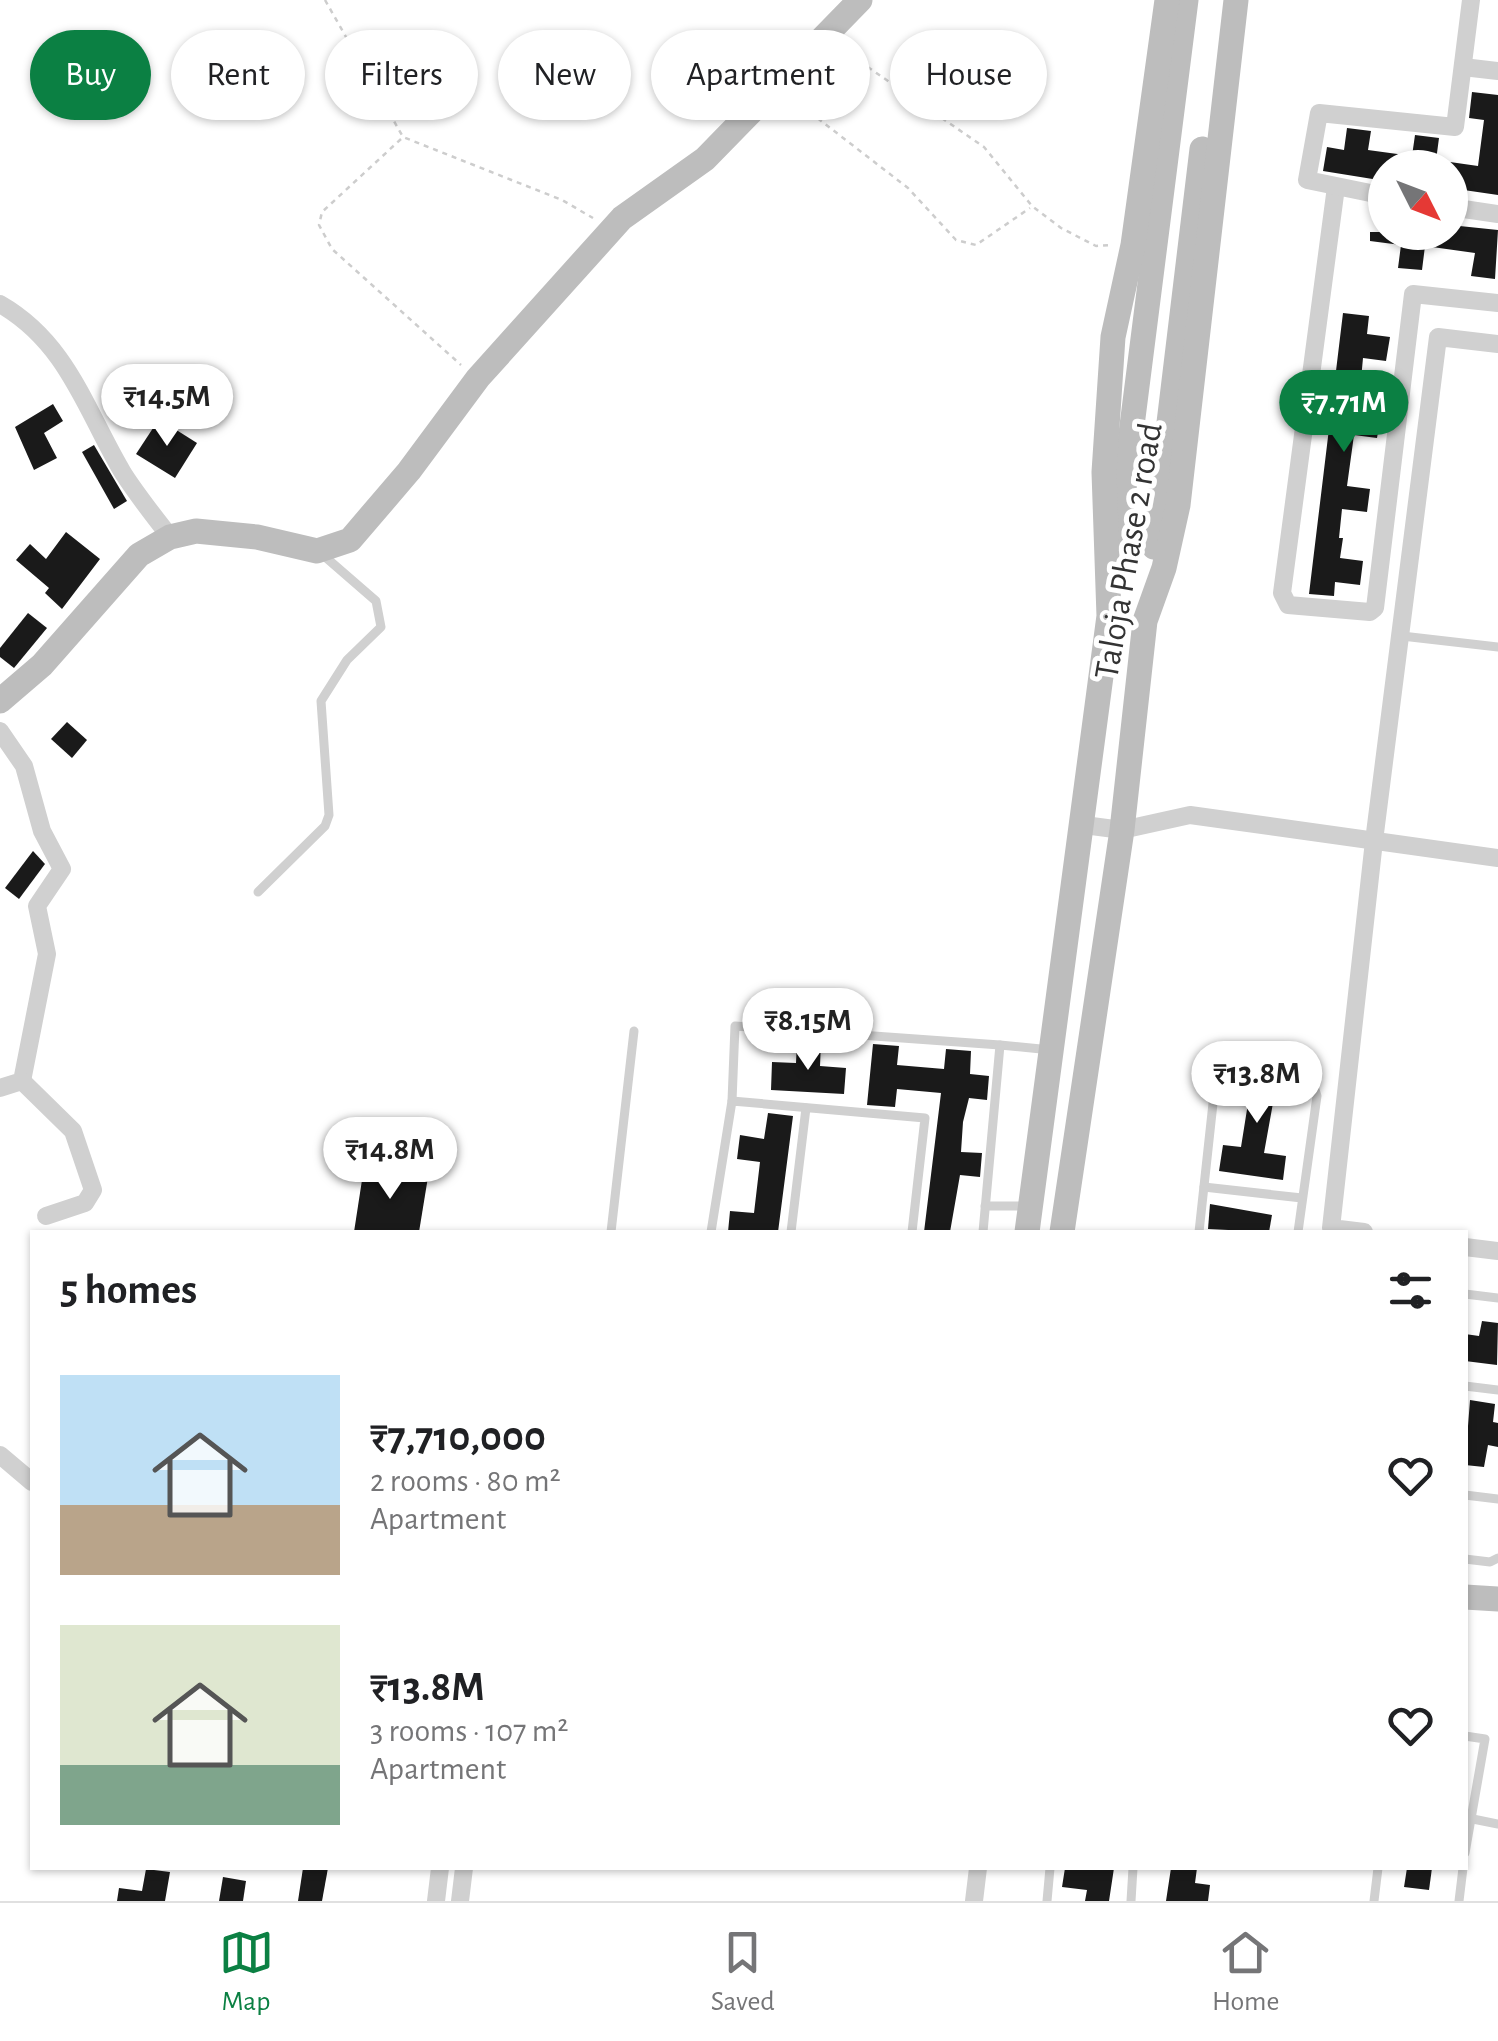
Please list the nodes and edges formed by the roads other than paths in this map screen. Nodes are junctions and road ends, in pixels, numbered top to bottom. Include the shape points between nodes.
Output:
1 (860, 0) edge
2 (1167, 0) edge
3 (1186, 0) edge
4 (1220, 0) edge
5 (1236, 0) edge
6 (1471, 0) edge
7 (1463, 67) junction
8 (1498, 71) edge
9 (1336, 187) junction
10 (1368, 193) edge
11 (1468, 209) edge
12 (1498, 214) edge
13 (1498, 303) edge
14 (0, 304) edge
15 (1498, 344) edge
16 (1398, 411) junction
17 (1429, 415) junction
18 (170, 537) junction
19 (317, 550) junction
20 (1382, 551) junction
21 (1412, 556) junction
22 (1109, 616) junction
23 (1145, 621) junction
24 (1402, 636) junction
25 (1498, 647) edge
26 (0, 701) edge
27 (0, 731) edge
28 (1084, 825) junction
29 (1122, 830) junction
30 (1374, 841) junction
31 (1498, 858) edge
32 (258, 892) dead end
33 (634, 1030) dead end
34 (1000, 1045) junction
35 (1054, 1050) junction
36 (22, 1080) junction
37 (0, 1088) edge
38 (732, 1101) junction
39 (806, 1108) junction
40 (1204, 1187) junction
41 (1302, 1198) junction
42 (986, 1206) junction
43 (1031, 1206) junction
44 (46, 1216) dead end
45 (611, 1230) edge
46 (711, 1230) edge
47 (791, 1230) edge
48 (912, 1230) edge
49 (983, 1230) edge
50 (1028, 1230) edge
51 (1062, 1230) edge
52 (1199, 1230) edge
53 (1298, 1230) edge
54 (1348, 1230) edge
55 (1468, 1246) edge
56 (1498, 1251) edge
57 (1468, 1294) edge
58 (1498, 1298) edge
59 (1468, 1386) edge
60 (1498, 1390) edge
61 (0, 1455) edge
62 (30, 1480) edge
63 (1468, 1495) edge
64 (1498, 1499) edge
65 (1498, 1558) edge
66 (1468, 1560) edge
67 (1468, 1597) edge
68 (1498, 1599) edge
69 (1468, 1736) edge
70 (1468, 1814) edge
71 (1468, 1818) edge
72 (1498, 1824) edge
73 (440, 1870) edge
74 (464, 1870) edge
75 (978, 1870) edge
76 (1050, 1870) edge
77 (1133, 1870) edge
78 (1378, 1870) edge
79 (1463, 1870) edge
80 (436, 1901) edge
81 (460, 1901) edge
82 (974, 1901) edge
83 (1047, 1901) edge
84 (1131, 1901) edge
85 (1374, 1901) edge
86 (1459, 1901) edge

1 - 19 street via 684,178 612,228 478,378 350,540
2 - 22 street, Taloja Phase 2 road via 1113,338 1104,472
3 - 22 street
4 - 23 street
5 - 23 street, Taloja Phase 2 road via 1178,505
6 - 7 street
7 - 8 street
7 - 9 street via 1453,128 1319,113 1307,180
9 - 10 street
9 - 20 street via 1284,601 1295,608 1372,612
11 - 12 street
13 - 16 street via 1413,294
14 - 18 street via 45,338 69,368 123,473
15 - 17 street via 1438,337
16 - 17 street
16 - 20 street
17 - 21 street
18 - 19 street via 242,536
18 - 26 street via 140,555 42,665
19 - 32 lane via 376,601 381,627 347,660 321,701 330,815 325,826
20 - 21 street
21 - 24 street
22 - 28 street, Taloja Phase 2 road
23 - 29 street, Taloja Phase 2 road
24 - 25 lane
24 - 30 street
27 - 36 street via 24,766 42,830 62,861 37,906 47,954
28 - 29 street
28 - 35 street, Taloja Phase 2 road
29 - 30 street via 1190,815
29 - 51 street, Taloja Phase 2 road
30 - 31 street
30 - 54 street via 1331,1228
33 - 45 lane
34 - 35 lane
34 - 38 lane via 735,1026
34 - 42 lane
35 - 43 street, Taloja Phase 2 road
36 - 37 street
36 - 44 street via 73,1131 93,1190 85,1203
38 - 39 lane
38 - 46 lane
39 - 47 lane
39 - 48 lane via 924,1118
40 - 41 lane
40 - 41 lane via 1216,1085 1224,1069 1300,1072 1312,1080 1317,1096
40 - 52 lane
41 - 53 lane
42 - 43 lane
42 - 49 lane
43 - 50 street, Taloja Phase 2 road
55 - 56 street
57 - 58 lane
59 - 60 lane
61 - 62 street
63 - 64 lane
65 - 66 lane
67 - 68 street
69 - 70 lane via 1485,1739
71 - 72 lane
73 - 80 street
74 - 81 street
75 - 82 street
76 - 83 lane
77 - 84 lane
78 - 85 lane
79 - 86 lane

